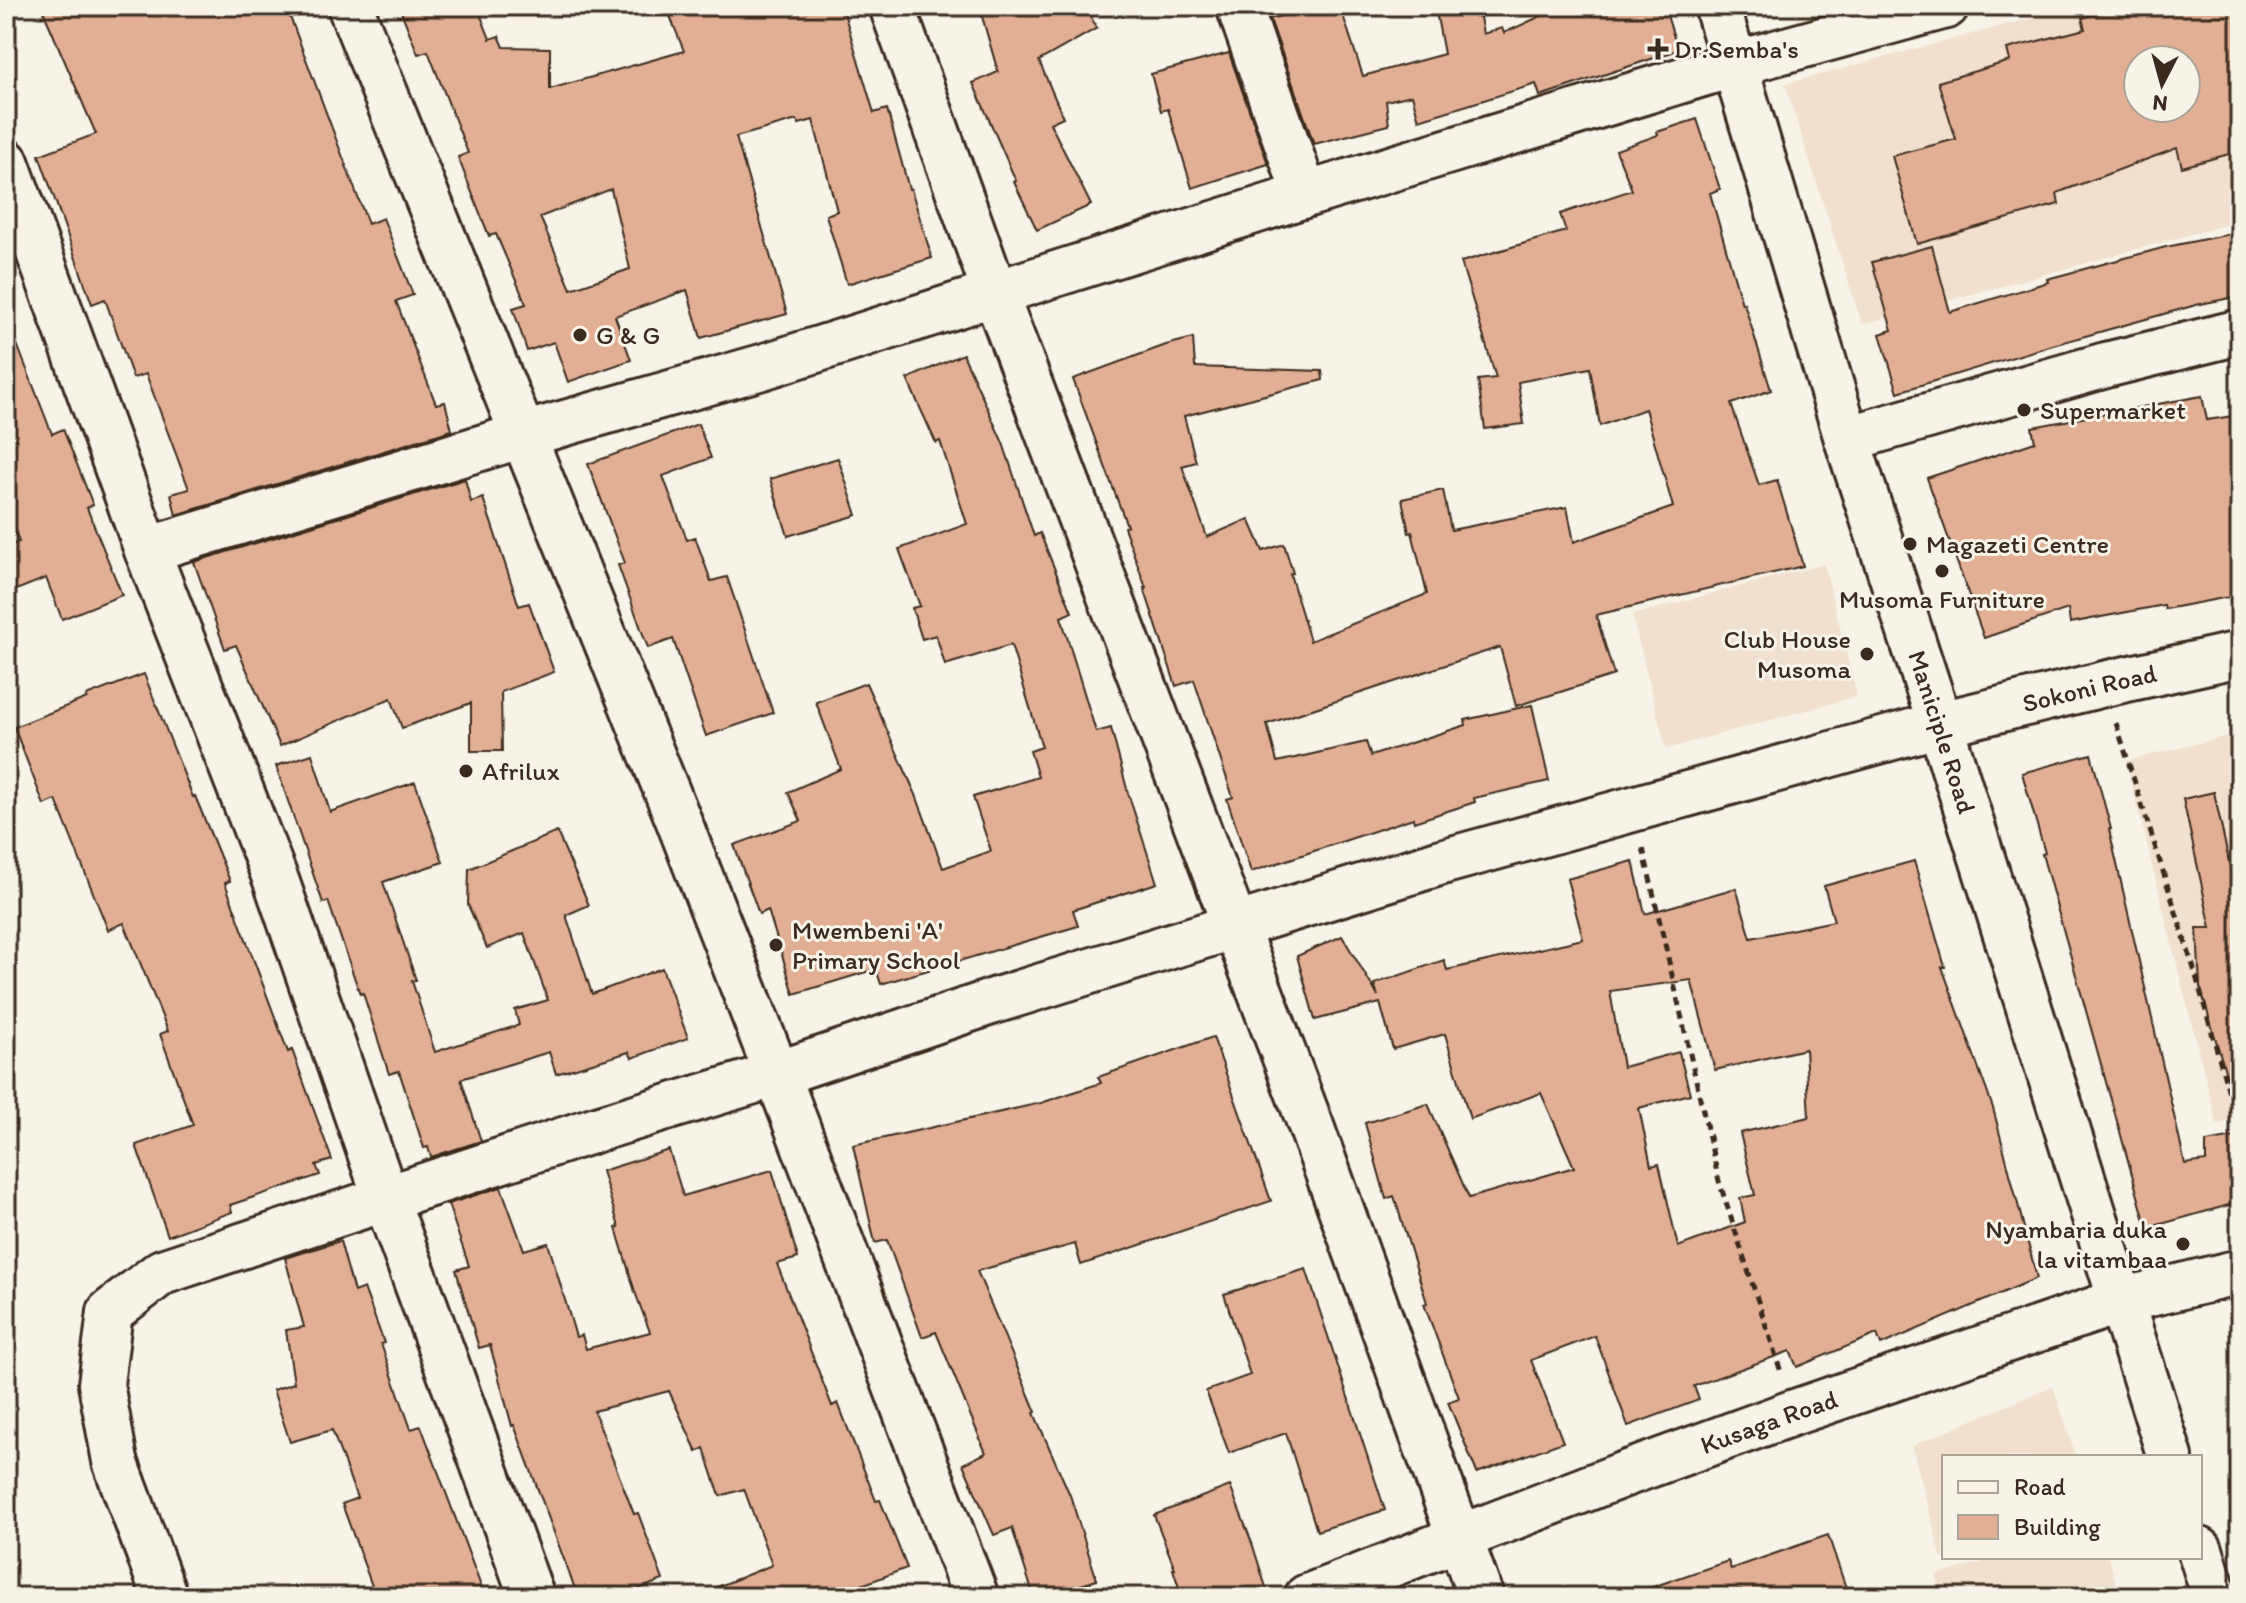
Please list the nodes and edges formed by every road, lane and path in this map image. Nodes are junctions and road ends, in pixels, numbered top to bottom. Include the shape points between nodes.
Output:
1 (350, 6) edge
2 (892, 6) edge
3 (1239, 6) edge
4 (1717, 6) edge
5 (1946, 6) edge
6 (1735, 64) junction
7 (6, 162) edge
8 (1305, 195) junction
9 (995, 293) junction
10 (2240, 332) edge
11 (523, 435) junction
12 (1847, 439) junction
13 (147, 550) junction
14 (2240, 654) edge
15 (2104, 684) junction
16 (1940, 724) junction
17 (1634, 808) junction
18 (1236, 925) junction
19 (777, 1074) junction
20 (2233, 1107) dead end
21 (386, 1199) junction
22 (2240, 1272) edge
23 (2120, 1301) junction
24 (1795, 1412) junction
25 (2169, 1455) edge
26 (1459, 1539) junction
27 (2202, 1556) edge
28 (165, 1597) edge
29 (532, 1597) edge
30 (976, 1597) edge
31 (1307, 1597) edge
32 (1481, 1597) edge
33 (2215, 1597) edge

1 - 11 street
2 - 9 street
3 - 8 street
4 - 6 street, Maniciple Road
5 - 6 street
6 - 8 street
6 - 12 street, Maniciple Road
7 - 13 street
8 - 9 street
9 - 11 street
9 - 18 street
10 - 12 street
11 - 13 street
11 - 19 street
12 - 16 street, Maniciple Road
13 - 21 street via 277,883
14 - 15 street, Sokoni Road
15 - 16 street, Sokoni Road
15 - 20 path
16 - 17 street, Sokoni Road
16 - 23 street, Maniciple Road
17 - 18 street, Sokoni Road
17 - 24 path via 1719,1181
18 - 19 street, Sokoni Road
18 - 26 street
19 - 21 street, Sokoni Road
19 - 30 street
21 - 28 street, Sokoni Road via 162,1272 110,1312 101,1384 115,1461
21 - 29 street
22 - 23 street, Kusaga Road
23 - 24 street, Kusaga Road
23 - 25 street, Maniciple Road
24 - 26 street, Kusaga Road
26 - 31 street, Kusaga Road
26 - 32 street
27 - 33 street

